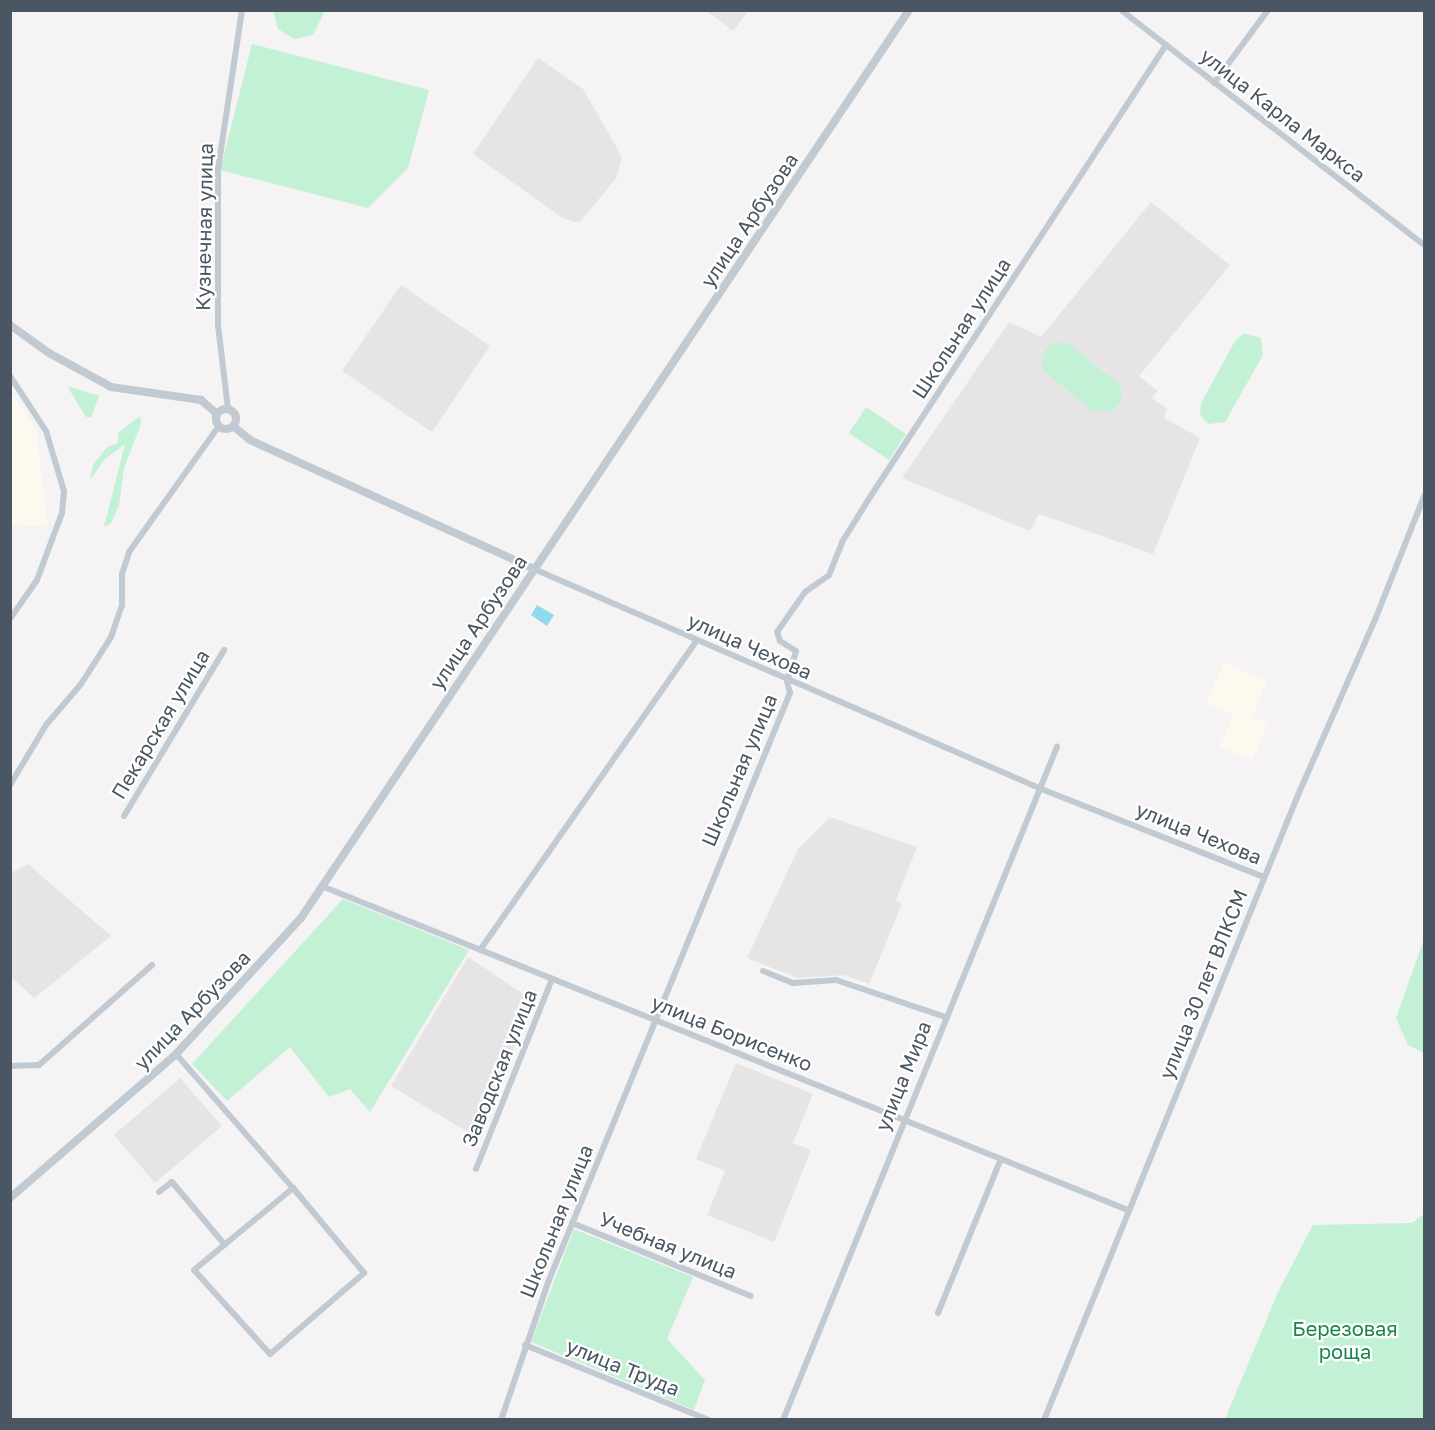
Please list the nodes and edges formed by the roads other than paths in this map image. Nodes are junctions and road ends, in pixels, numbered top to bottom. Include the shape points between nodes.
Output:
1 (242, 10) edge
2 (909, 10) edge
3 (1120, 10) edge
4 (1268, 10) edge
5 (1166, 45) junction
6 (1214, 83) junction
7 (1425, 245) edge
8 (10, 325) edge
9 (10, 376) edge
10 (228, 409) junction
11 (217, 414) junction
12 (219, 426) junction
13 (233, 426) junction
14 (1425, 496) edge
15 (534, 569) junction
16 (10, 619) edge
17 (696, 641) junction
18 (224, 650) dead end
19 (787, 681) junction
20 (1057, 747) dead end
21 (10, 785) edge
22 (1040, 788) junction
23 (124, 816) dead end
24 (1264, 877) junction
25 (324, 887) junction
26 (480, 950) junction
27 (152, 965) dead end
28 (763, 971) dead end
29 (552, 979) junction
30 (945, 1017) junction
31 (655, 1020) junction
32 (176, 1054) junction
33 (10, 1066) edge
34 (903, 1119) junction
35 (1001, 1159) junction
36 (476, 1169) dead end
37 (293, 1188) junction
38 (159, 1192) dead end
39 (10, 1198) edge
40 (1128, 1210) junction
41 (572, 1223) junction
42 (225, 1245) junction
43 (751, 1296) dead end
44 (938, 1313) dead end
45 (525, 1345) junction
46 (501, 1419) edge
47 (709, 1419) edge
48 (783, 1419) edge
49 (1044, 1419) edge

1 - 10 street, Кузнечная улица via 218,169 218,325
2 - 15 street, улица Арбузова
3 - 5 street, улица Карла Маркса
4 - 6 street
5 - 6 street, улица Карла Маркса
5 - 19 street, Школьная улица via 842,542 829,575 805,592 777,632 780,640 796,651
6 - 7 street, улица Карла Маркса
8 - 11 street via 49,353 111,387 201,400
9 - 16 street via 46,431 64,491 62,513 37,580
10 - 11 street
10 - 13 street via 237,416
11 - 12 street
12 - 13 street
12 - 21 street via 129,552 122,574 122,605 111,637 81,684 46,725
13 - 15 street, улица Чехова via 249,440
14 - 24 street, улица 30 лет ВЛКСМ
15 - 17 street, улица Чехова
15 - 25 street, улица Арбузова
17 - 19 street, улица Чехова
17 - 26 street
18 - 23 street, Пекарская улица
19 - 22 street, улица Чехова
19 - 31 street, Школьная улица via 790,693
20 - 22 street, улица Мира
22 - 24 street, улица Чехова
22 - 30 street, улица Мира
24 - 40 street, улица 30 лет ВЛКСМ
25 - 26 street, улица Борисенко
25 - 32 street, улица Арбузова via 271,952
26 - 29 street, улица Борисенко
27 - 33 street via 39,1065
28 - 30 street via 793,983 836,980
29 - 31 street, улица Борисенко
29 - 36 street, Заводская улица
30 - 34 street, улица Мира
31 - 34 street, улица Борисенко
31 - 41 street, Школьная улица
32 - 37 street
32 - 39 street, улица Арбузова
34 - 35 street, улица Борисенко
34 - 48 street, улица Мира
35 - 40 street, улица Борисенко
35 - 44 street
37 - 42 street
37 - 42 street via 363,1274 270,1354 195,1270
38 - 42 street via 172,1182
40 - 49 street, улица 30 лет ВЛКСМ
41 - 43 street, Учебная улица
41 - 45 street, Школьная улица
45 - 46 street, Школьная улица
45 - 47 street, улица Труда

